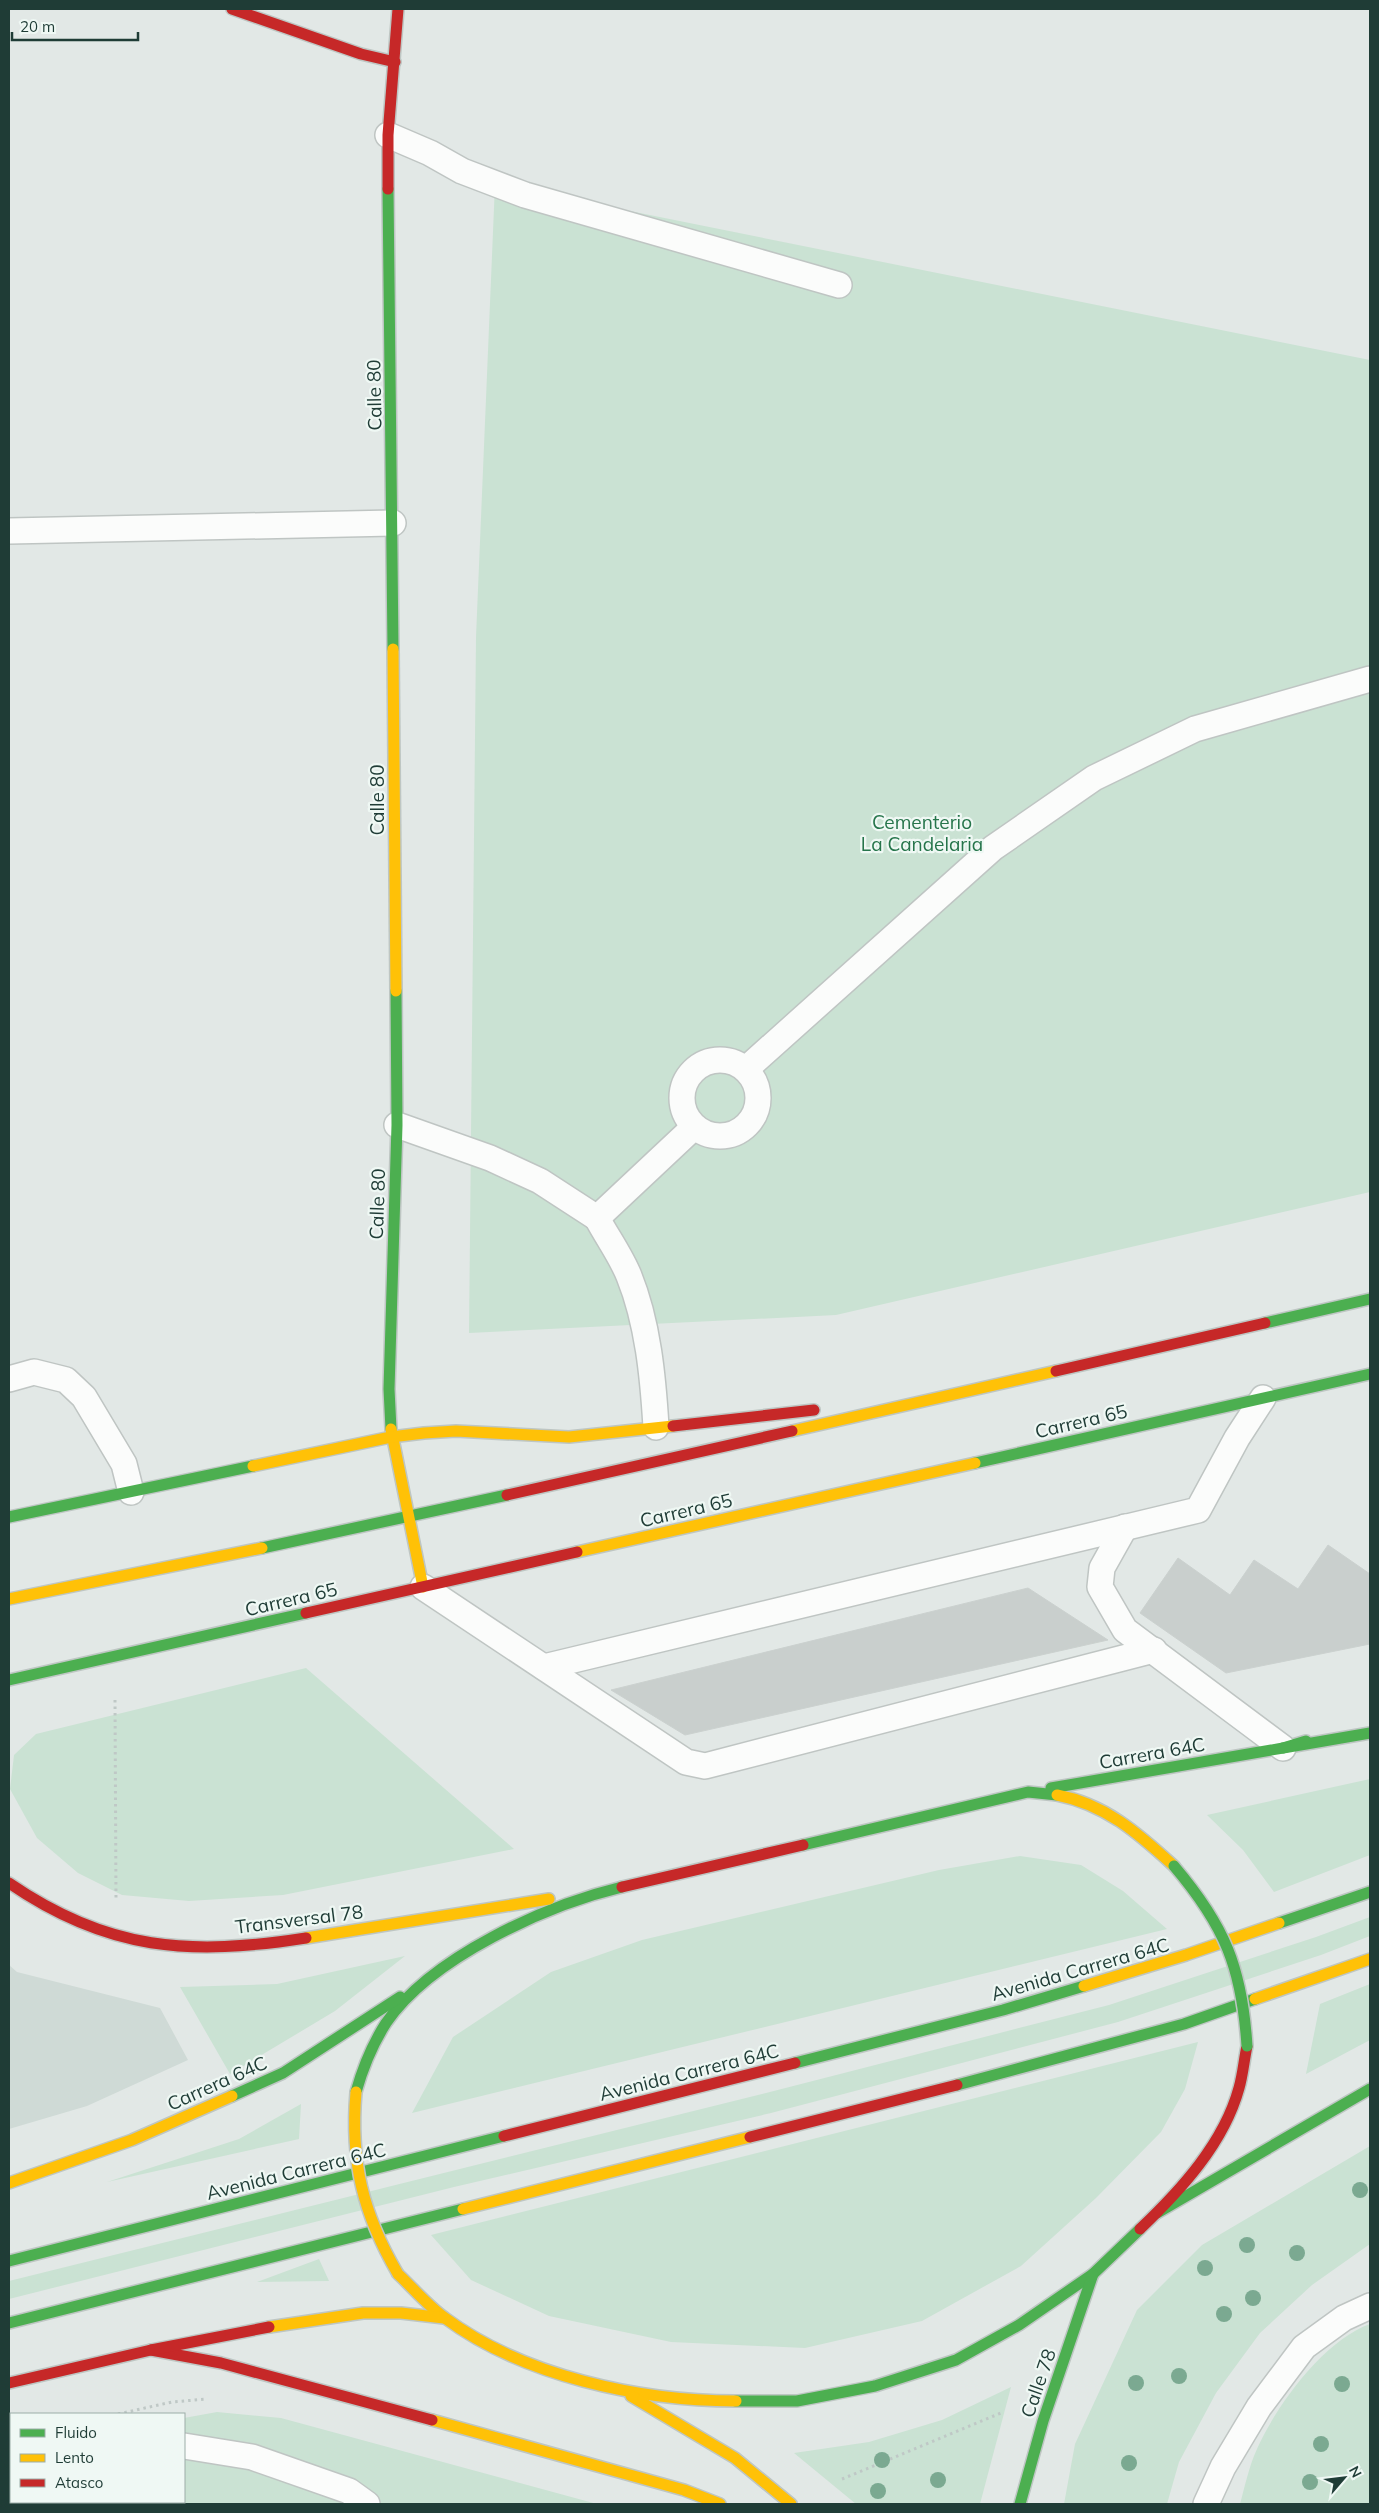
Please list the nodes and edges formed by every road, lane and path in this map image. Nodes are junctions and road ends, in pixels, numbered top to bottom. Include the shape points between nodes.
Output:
1 (232, 9) edge
2 (398, 9) edge
3 (395, 62) junction
4 (388, 135) junction
5 (839, 285) dead end
6 (393, 523) junction
7 (9, 531) edge
8 (1370, 679) edge
9 (746, 1069) junction
10 (397, 1125) junction
11 (694, 1127) junction
12 (597, 1218) junction
13 (1370, 1299) edge
14 (1370, 1374) edge
15 (9, 1379) edge
16 (945, 1396) junction
17 (1263, 1398) junction
18 (656, 1428) junction
19 (391, 1437) junction
20 (131, 1492) junction
21 (12, 1516) edge
22 (408, 1518) junction
23 (1125, 1527) junction
24 (9, 1528) edge
25 (423, 1587) junction
26 (9, 1599) edge
27 (1154, 1650) junction
28 (544, 1667) junction
29 (11, 1682) edge
30 (115, 1700) dead end
31 (1370, 1722) edge
32 (1370, 1733) edge
33 (1283, 1748) junction
34 (1028, 1792) junction
35 (9, 1882) edge
36 (605, 1891) junction
37 (1370, 1892) edge
38 (116, 1902) dead end
39 (1370, 1959) edge
40 (424, 1981) junction
41 (1370, 2089) edge
42 (9, 2183) edge
43 (1156, 2213) junction
44 (9, 2261) edge
45 (1093, 2274) junction
46 (1370, 2287) edge
47 (1370, 2306) edge
48 (444, 2318) junction
49 (9, 2323) edge
50 (1304, 2347) junction
51 (151, 2350) junction
52 (9, 2383) edge
53 (621, 2390) junction
54 (1001, 2413) dead end
55 (185, 2446) edge
56 (842, 2479) dead end
57 (368, 2504) edge
58 (720, 2504) edge
59 (791, 2504) edge
60 (1020, 2504) edge
61 (1206, 2504) edge

1 - 3 main road via 361,54
2 - 3 main road, Calle 80
3 - 4 main road, Calle 80
4 - 5 lane via 462,171 525,195
4 - 6 main road, Calle 80
6 - 7 lane
6 - 10 main road, Calle 80
8 - 9 lane via 1195,729 1094,778 993,848
9 - 11 lane via 759,1096 757,1111 748,1124 737,1133 722,1136 706,1134
9 - 11 lane via 733,1061 718,1058 691,1071 683,1084 681,1100
10 - 12 lane via 490,1158 540,1180
10 - 19 main road, Calle 80 via 389,1389
11 - 12 lane
12 - 18 lane via 628,1275 639,1308 653,1378
13 - 16 main road
14 - 17 main road, Carrera 65
15 - 20 lane via 34,1372 66,1380 84,1397 124,1464
16 - 18 main road
16 - 22 main road
17 - 23 lane via 1198,1510
17 - 25 main road, Carrera 65
18 - 19 main road via 540,1438 457,1432
19 - 20 main road
19 - 22 main road, Calle 80
20 - 21 main road
21 - 24 main road
22 - 25 main road, Calle 80
22 - 26 main road
23 - 27 lane via 1102,1568 1100,1587 1125,1630
23 - 28 lane
25 - 28 lane
25 - 29 main road, Carrera 65
27 - 28 lane via 705,1766 686,1762
27 - 33 lane
30 - 38 path
31 - 33 main road
32 - 33 main road
33 - 34 main road, Carrera 64C
34 - 36 main road
34 - 43 main road, bridge via 1070,1796 1127,1823 1197,1891 1220,1924 1238,1970 1246,2010 1247,2046 1239,2089 1217,2139 1191,2175
35 - 36 main road, Transversal 78 via 51,1909 94,1930 136,1941 185,1947 237,1946 300,1939
36 - 40 main road via 528,1919
37 - 44 main road, Avenida Carrera 64C via 1186,1955 1003,2010
39 - 49 main road via 1184,2024 1031,2066
40 - 42 main road, Carrera 64C via 283,2073 132,2140
40 - 48 main road, bridge via 387,2022 366,2058 352,2120 353,2150 360,2187 380,2245 398,2274
41 - 43 main road
43 - 45 main road
45 - 53 main road via 1019,2325 956,2360 875,2386 797,2401 717,2401
45 - 60 main road, Calle 78 via 1042,2421
46 - 50 lane via 1346,2304
47 - 50 lane via 1344,2318
48 - 51 main road via 363,2313 261,2328
48 - 53 main road via 497,2350 552,2371
50 - 61 lane via 1260,2407 1223,2467
51 - 52 main road
51 - 58 main road via 286,2379 684,2490
53 - 59 main road via 751,2469
54 - 56 path
55 - 57 lane via 252,2458 349,2491

